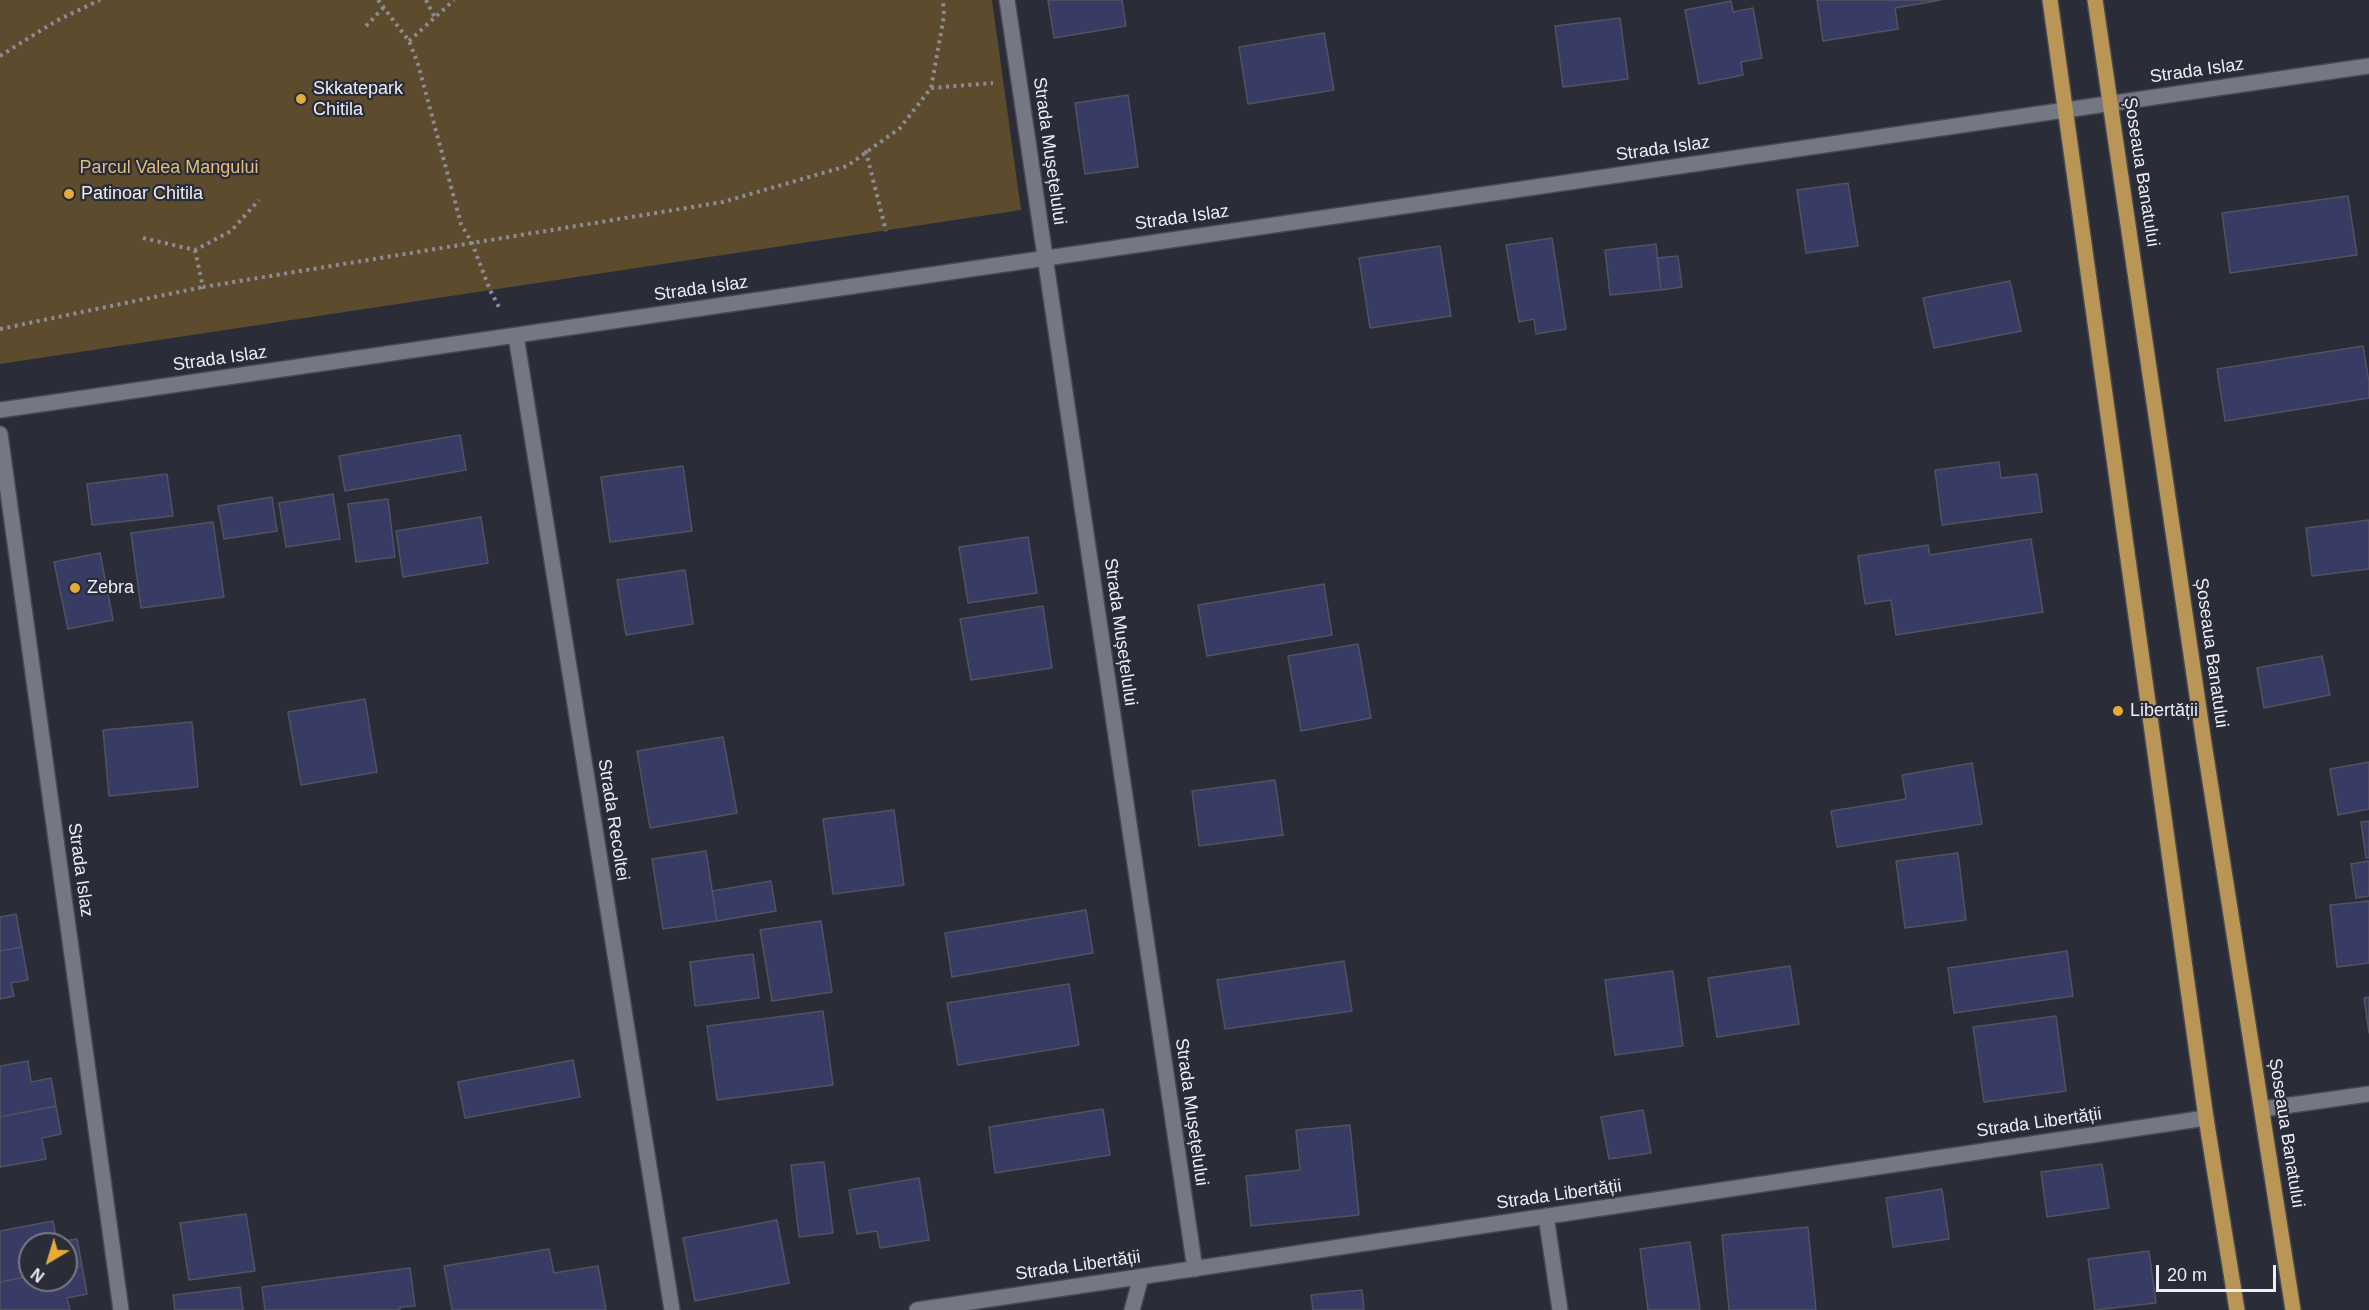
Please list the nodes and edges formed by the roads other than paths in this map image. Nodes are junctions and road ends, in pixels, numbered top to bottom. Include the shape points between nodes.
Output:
1 (1006, 0) edge
2 (2050, 0) edge
3 (2095, 0) edge
4 (2369, 66) edge
5 (2111, 104) junction
6 (2066, 110) junction
7 (1045, 258) junction
8 (516, 336) junction
9 (0, 410) edge
10 (0, 434) edge
11 (2369, 1095) edge
12 (2264, 1109) junction
13 (2206, 1118) junction
14 (1546, 1216) junction
15 (1195, 1269) junction
16 (1141, 1276) junction
17 (121, 1310) edge
18 (672, 1310) edge
19 (917, 1310) edge
20 (1132, 1310) edge
21 (1560, 1310) edge
22 (2237, 1310) edge
23 (2293, 1310) edge

1 - 7 street, Strada Mușețelului
2 - 6 main road
3 - 5 main road, Șoseaua Banatului
4 - 5 street, Strada Islaz
5 - 6 street, Strada Islaz
5 - 12 main road, Șoseaua Banatului via 2204,743
6 - 7 street, Strada Islaz
6 - 13 main road
7 - 8 street, Strada Islaz
7 - 15 street, Strada Mușețelului
8 - 9 street, Strada Islaz
8 - 18 street, Strada Recoltei
10 - 17 street, Strada Islaz
11 - 12 street
12 - 23 main road, Șoseaua Banatului
13 - 14 street, Strada Libertății
13 - 22 main road
14 - 15 street, Strada Libertății
14 - 21 street
15 - 16 street, Strada Libertății
16 - 19 street, Strada Libertății
16 - 20 street

